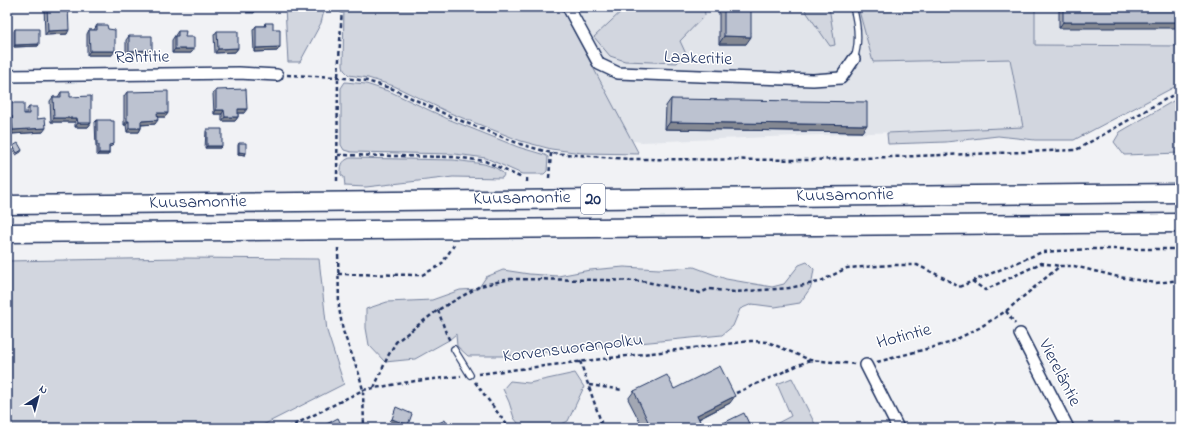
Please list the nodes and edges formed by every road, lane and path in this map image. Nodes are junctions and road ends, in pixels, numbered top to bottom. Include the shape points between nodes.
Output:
1 (342, 7) edge
2 (568, 7) edge
3 (853, 7) edge
4 (854, 59) joint
5 (277, 75) joint
6 (7, 76) edge
7 (338, 77) junction
8 (1180, 91) edge
9 (551, 153) junction
10 (338, 155) junction
11 (522, 178) dead end
12 (549, 178) dead end
13 (337, 181) dead end
14 (1180, 193) edge
15 (7, 205) edge
16 (1180, 223) edge
17 (7, 233) edge
18 (457, 240) dead end
19 (338, 248) dead end
20 (1180, 249) edge
21 (1060, 266) junction
22 (338, 274) junction
23 (1180, 280) edge
24 (972, 281) junction
25 (438, 310) junction
26 (1020, 334) dead end
27 (454, 348) joint
28 (810, 360) junction
29 (580, 361) junction
30 (866, 365) junction
31 (470, 375) junction
32 (589, 385) junction
33 (374, 388) junction
34 (363, 390) junction
35 (623, 390) dead end
36 (736, 393) dead end
37 (288, 428) edge
38 (364, 428) edge
39 (509, 428) edge
40 (590, 428) edge
41 (898, 428) edge
42 (1068, 428) edge

1 - 7 path
2 - 4 street, Laakeritie via 599,64 618,73 812,80 841,78
3 - 4 lane via 858,24 858,48
5 - 6 street, Rahtitie via 238,73
5 - 7 path
7 - 9 path via 380,84 449,116 520,144
7 - 10 path
8 - 9 path via 1076,150 811,160 629,159
9 - 12 path
10 - 11 path via 462,158 485,161
10 - 13 path
14 - 15 highway, Kuusamontie / 20
16 - 17 highway, Kuusamontie / 20
18 - 22 path via 441,265 422,275
19 - 22 path
20 - 24 path via 1092,248 1042,252
21 - 23 path via 1074,266 1156,283
21 - 24 path via 1041,263 985,290
21 - 30 path, Hotintie via 1006,311 979,328 949,343
22 - 34 path via 343,331
24 - 25 path via 959,287 917,265 847,268 818,282 789,288 734,292 709,289 700,293 642,281 510,279 480,286
25 - 27 path
25 - 33 path via 396,342
26 - 42 street, Viereläntie
27 - 31 lane
28 - 29 path, Korvensuoranpolku via 768,342 751,341
28 - 30 path, Korvensuoranpolku
28 - 36 path
29 - 31 path, Korvensuoranpolku
29 - 32 path
30 - 41 street, Hotintie
31 - 33 path, Korvensuoranpolku
31 - 39 path
32 - 35 path
32 - 40 path via 601,422
33 - 34 path, Korvensuoranpolku
34 - 37 path, Korvensuoranpolku
34 - 38 path

